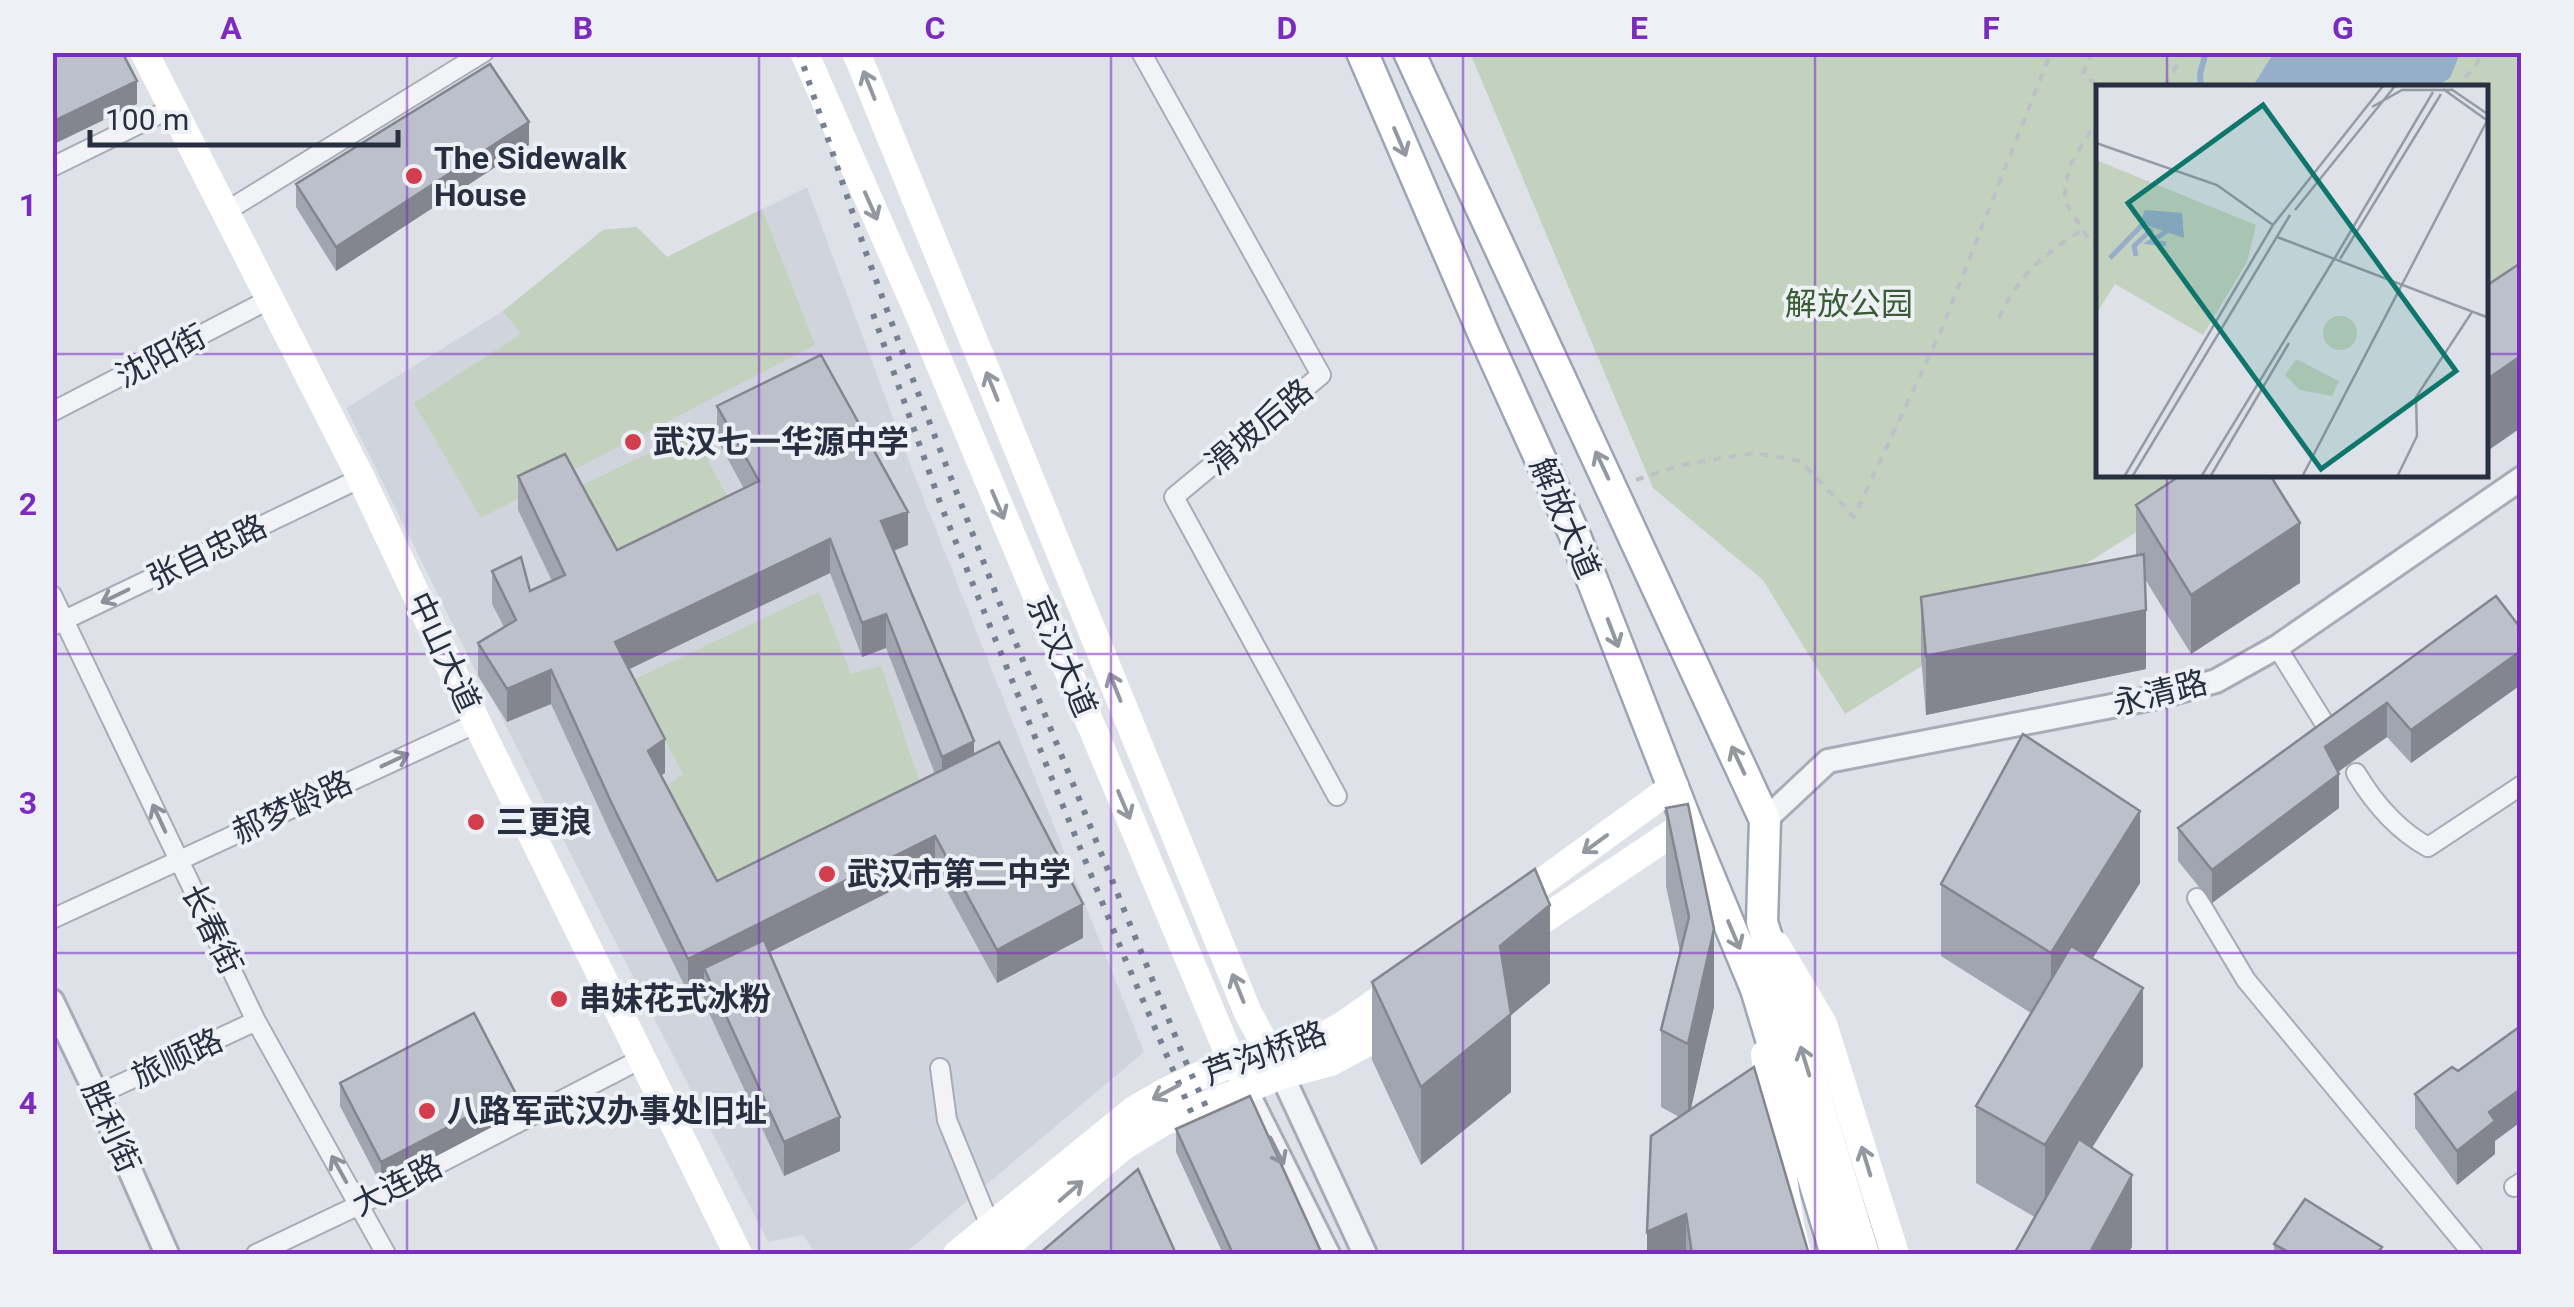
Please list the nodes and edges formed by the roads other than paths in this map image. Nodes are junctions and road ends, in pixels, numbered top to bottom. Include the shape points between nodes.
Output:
1 (144, 52) edge
2 (484, 52) edge
3 (804, 52) edge
4 (856, 52) edge
5 (1141, 52) edge
6 (1362, 52) edge
7 (1409, 52) edge
8 (172, 108) junction
9 (52, 167) edge
10 (225, 212) junction
11 (270, 299) junction
12 (52, 412) edge
13 (361, 478) junction
14 (2522, 478) edge
15 (52, 595) edge
16 (59, 623) edge
17 (2277, 647) junction
18 (477, 723) junction
19 (2332, 736) edge
20 (2356, 773) dead end
21 (2522, 785) edge
22 (1674, 786) junction
23 (1337, 796) dead end
24 (1765, 820) junction
25 (1687, 823) junction
26 (178, 859) junction
27 (2198, 898) dead end
28 (52, 918) edge
29 (1490, 920) edge
30 (1762, 922) junction
31 (1495, 952) edge
32 (1428, 965) edge
33 (1756, 988) junction
34 (52, 1000) edge
35 (1422, 1003) edge
36 (256, 1021) junction
37 (642, 1058) junction
38 (1232, 1064) junction
39 (1276, 1064) junction
40 (940, 1068) dead end
41 (1246, 1089) junction
42 (97, 1095) junction
43 (359, 1205) junction
44 (994, 1241) edge
45 (167, 1254) edge
46 (256, 1254) edge
47 (386, 1254) edge
48 (738, 1254) edge
49 (957, 1254) edge
50 (1328, 1254) edge
51 (1365, 1254) edge
52 (1798, 1254) edge
53 (1836, 1254) edge
54 (1864, 1254) edge
55 (1895, 1254) edge
56 (2473, 1254) edge

1 - 8 main road, 中山大道
2 - 10 street
3 -> 38 main road, 京汉大道
39 -> 4 main road, 京汉大道 via 1248,1013
5 - 23 street, 滑坡后路 via 1321,375 1174,497
6 -> 22 main road, 解放大道 via 1574,531
24 -> 7 main road, 解放大道
8 - 9 street
8 - 10 main road, 中山大道
10 - 11 main road, 中山大道
11 - 12 street, 沈阳街
11 - 13 main road, 中山大道
13 -> 16 street, 张自忠路
13 - 18 main road, 中山大道
14 - 17 street, 永清路
15 - 16 street, 长春街
26 -> 16 street, 长春街
17 - 19 street
17 - 24 street, 永清路 via 2216,681 2158,697 1828,761
26 -> 18 street, 郝梦龄路
18 - 37 main road, 中山大道
20 - 21 street via 2407,836 2428,847
22 - 25 main road, 解放大道
22 -> 29 main road
24 - 30 main road, 解放大道
25 - 31 main road
25 -> 33 main road, 解放大道
26 - 28 street, 郝梦龄路
26 - 36 street, 长春街
27 - 56 street via 2246,980
54 -> 30 main road, 解放大道
55 -> 30 main road via 1823,1024
32 - 39 main road, 芦沟桥路
33 - 52 main road, 解放大道
33 - 53 main road, 解放大道
34 - 42 street, 胜利街
35 - 39 main road, 芦沟桥路 via 1331,1062
36 - 42 street, 旅顺路
43 -> 36 street, 长春街
37 - 43 street, 大连路
37 - 48 main road, 中山大道
38 - 39 main road, 芦沟桥路
38 - 41 street, 京汉大道
38 -> 44 main road, 芦沟桥路 via 1134,1110
39 - 41 main road, 芦沟桥路
39 - 51 street, 京汉大道
40 - 44 street via 947,1120
44 -> 41 main road, 芦沟桥路 via 1163,1122
41 -> 50 street, 京汉大道
42 - 45 street, 胜利街
43 - 46 street, 大连路
43 - 47 street, 长春街
44 - 49 main road, 芦沟桥路

